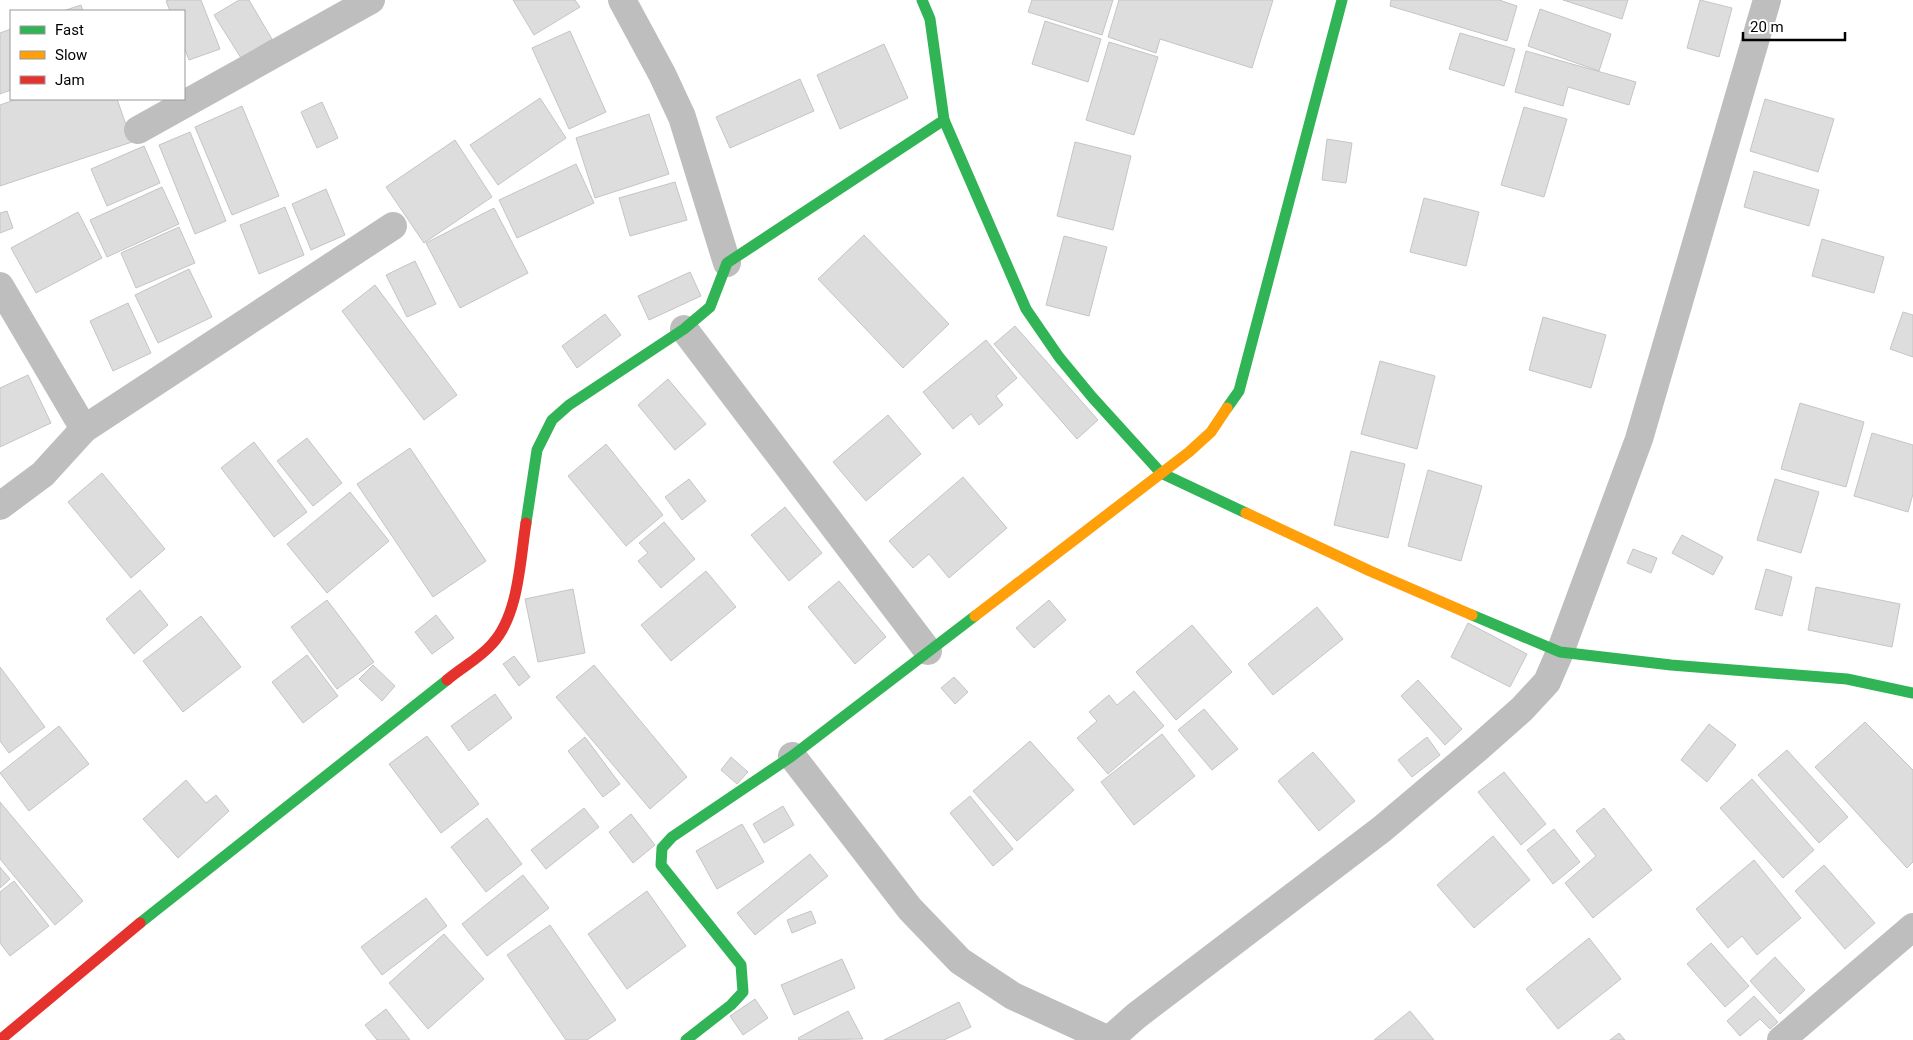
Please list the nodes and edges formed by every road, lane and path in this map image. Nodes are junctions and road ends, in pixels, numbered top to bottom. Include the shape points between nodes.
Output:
1 (371, 0) edge
2 (622, 0) edge
3 (1342, 0) edge
4 (1767, 0) edge
5 (929, 6) edge
6 (944, 120) junction
7 (138, 130) dead end
8 (393, 226) dead end
9 (727, 263) junction
10 (0, 286) edge
11 (684, 329) junction
12 (84, 429) junction
13 (1161, 473) junction
14 (0, 506) edge
15 (928, 651) junction
16 (1560, 652) junction
17 (1913, 693) edge
18 (792, 756) junction
19 (1913, 927) edge
20 (0, 1040) edge
21 (686, 1040) edge
22 (1109, 1040) edge
23 (1781, 1040) edge

1 - 7 street
2 - 9 street via 682,117
3 - 13 street via 1239,391 1211,432
4 - 16 street via 1639,440
5 - 6 street
6 - 9 street
6 - 13 street via 1026,309 1092,398
8 - 12 street
9 - 11 street via 710,307
10 - 12 street
11 - 15 street
11 - 20 street via 569,405 552,420 537,450 508,620 492,644 168,900
12 - 14 street via 44,474
13 - 15 street
13 - 16 street via 1370,571
15 - 18 street
16 - 17 street via 1671,665 1847,679
16 - 22 street via 1546,682 1522,709 1478,748 1382,829
18 - 21 street via 672,837 662,848 662,865 741,965 743,992
18 - 22 street via 910,909 960,961 1013,996
19 - 23 street

